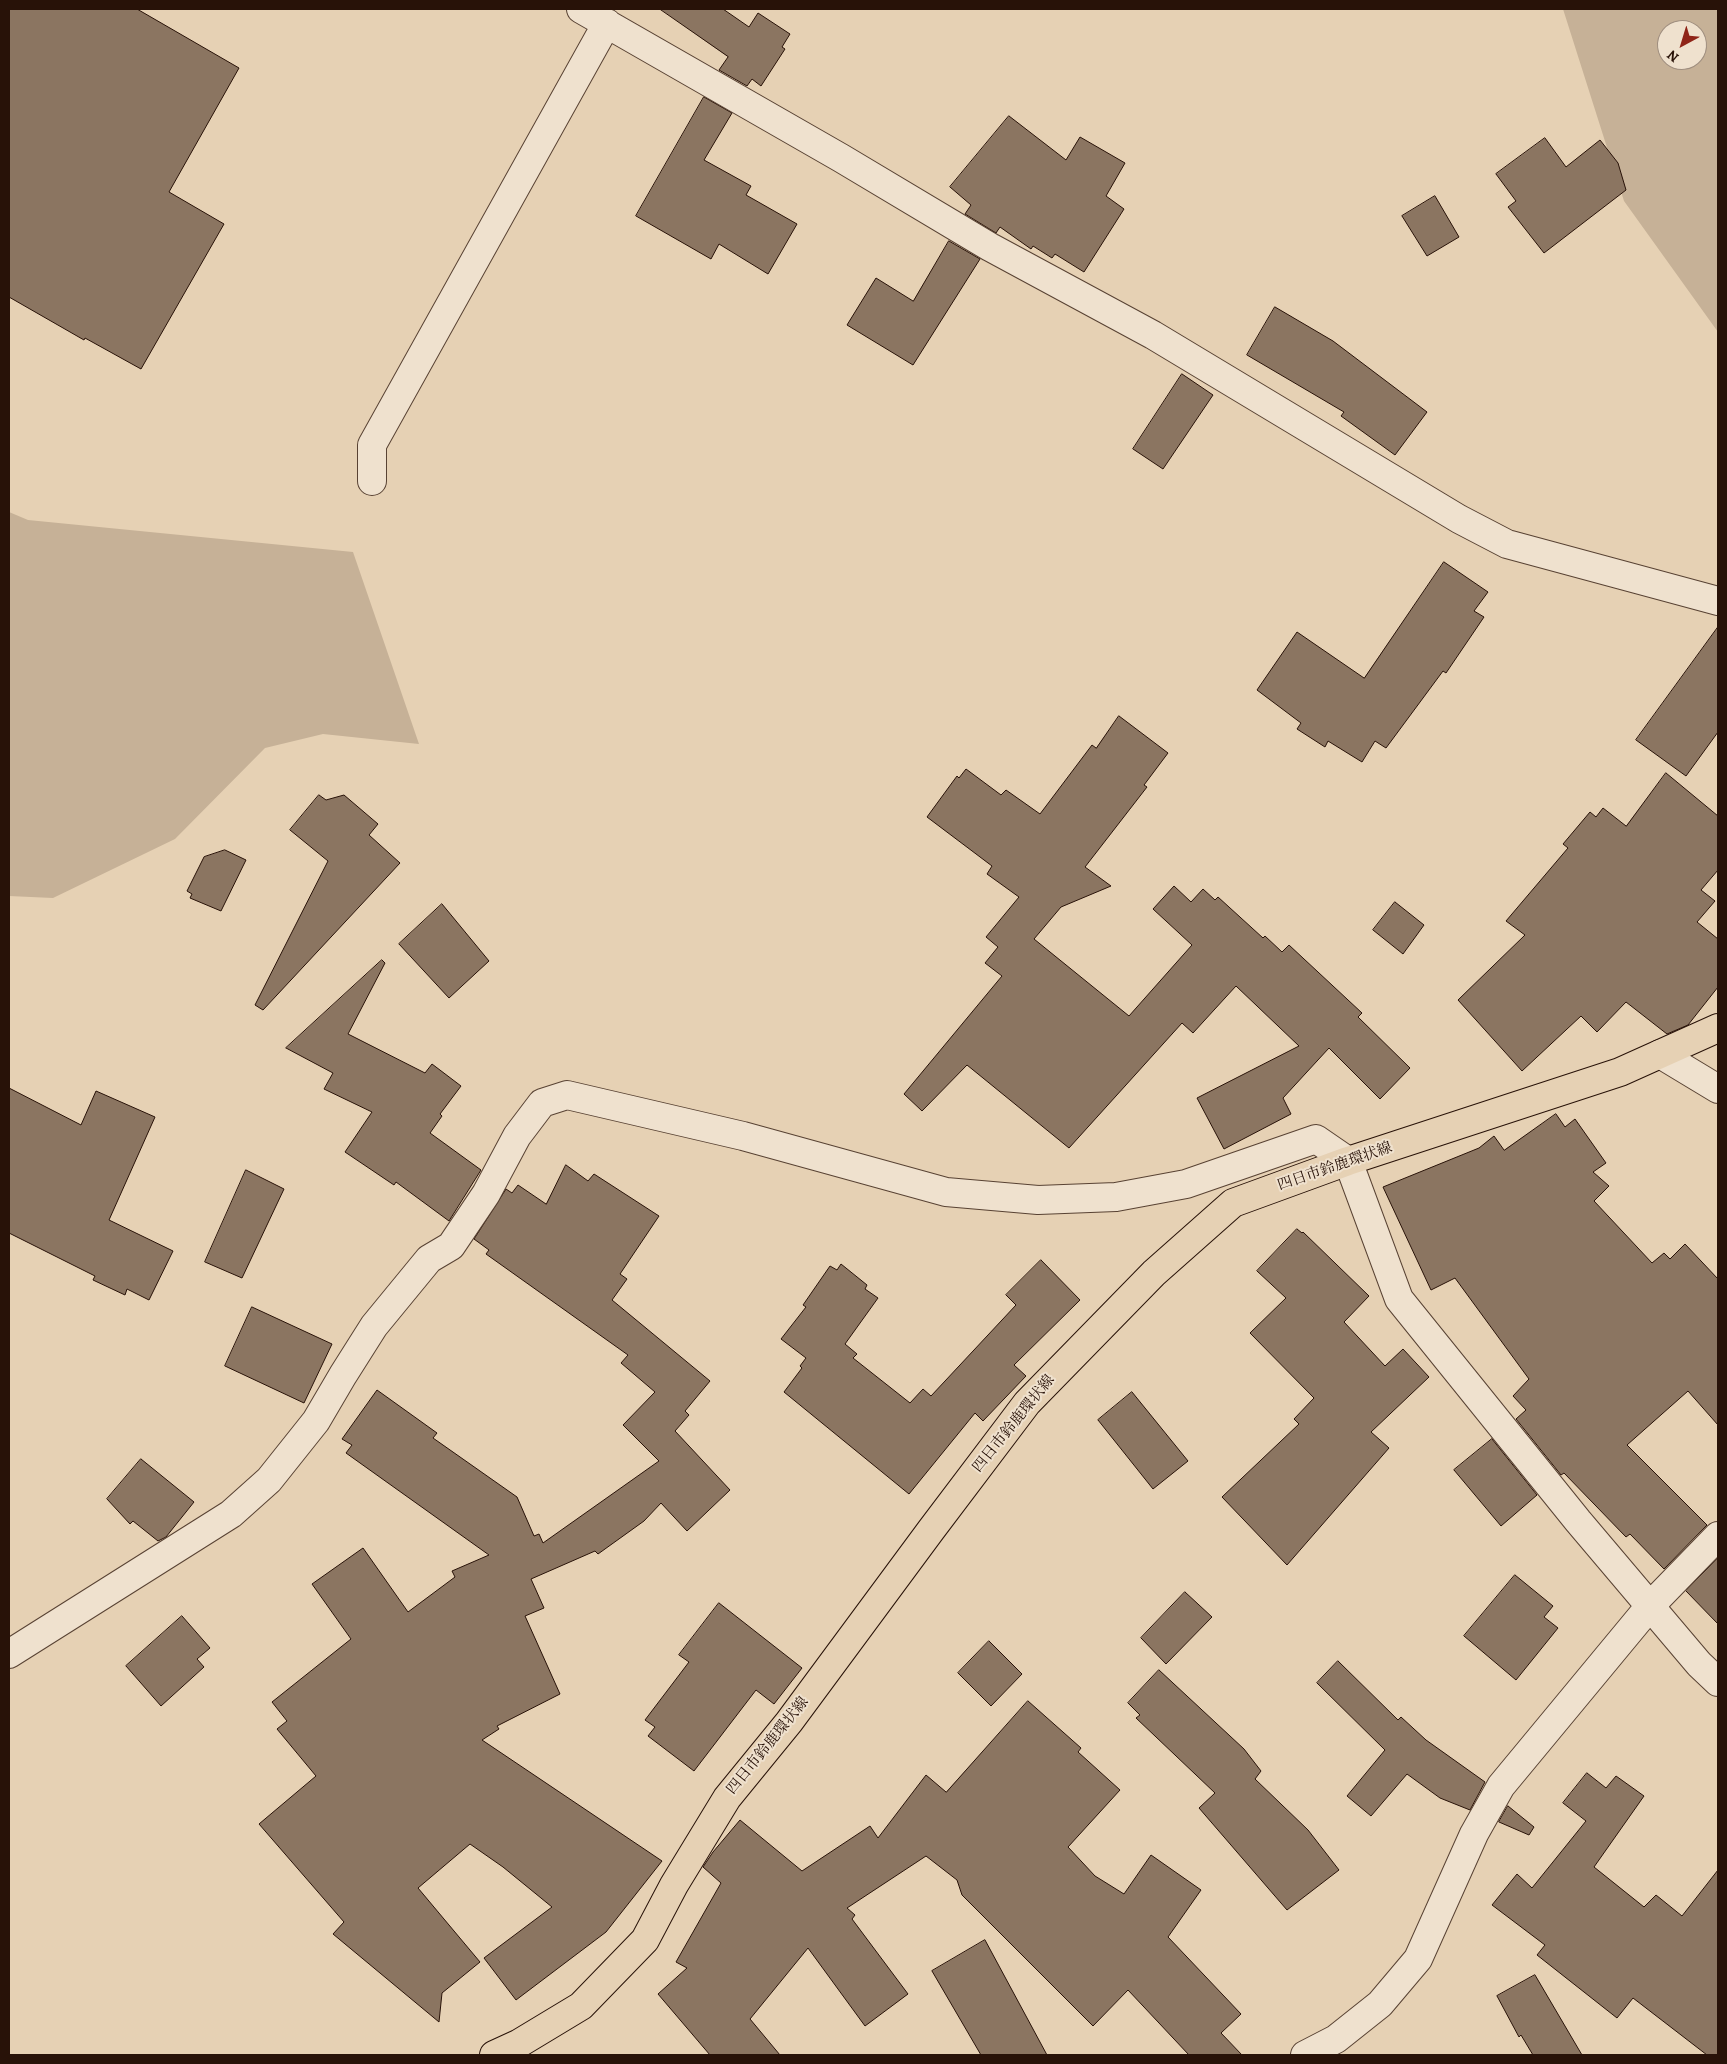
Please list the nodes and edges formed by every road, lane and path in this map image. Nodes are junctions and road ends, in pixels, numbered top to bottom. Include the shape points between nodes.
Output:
1 (580, 9) edge
2 (606, 23) junction
3 (372, 481) dead end
4 (1718, 601) edge
5 (1718, 1028) edge
6 (1660, 1054) junction
7 (1718, 1089) edge
8 (1348, 1161) junction
9 (1718, 1536) edge
10 (1650, 1606) junction
11 (9, 1654) edge
12 (1718, 1682) edge
13 (494, 2055) edge
14 (1305, 2055) edge

1 - 2 street
2 - 3 street via 372,445
2 - 4 street via 990,247 1153,335 1459,520 1507,544
5 - 6 main road, 四日市鈴鹿環状線
6 - 7 street
6 - 8 main road, 四日市鈴鹿環状線 via 1620,1072
8 - 10 street via 1399,1299 1578,1522
8 - 11 street via 1316,1138 1186,1184 1116,1197 1038,1200 946,1192 743,1136 567,1096 542,1103 517,1136 486,1194 451,1246 428,1259 374,1326 316,1421 270,1480 231,1514
8 - 13 main road, 四日市鈴鹿環状線 via 1233,1203 1154,1273 1040,1389 930,1530 790,1722 727,1798 645,1940 581,2006
9 - 10 street
10 - 12 street
10 - 14 street via 1501,1786 1474,1834 1418,1959 1380,2004 1336,2039

